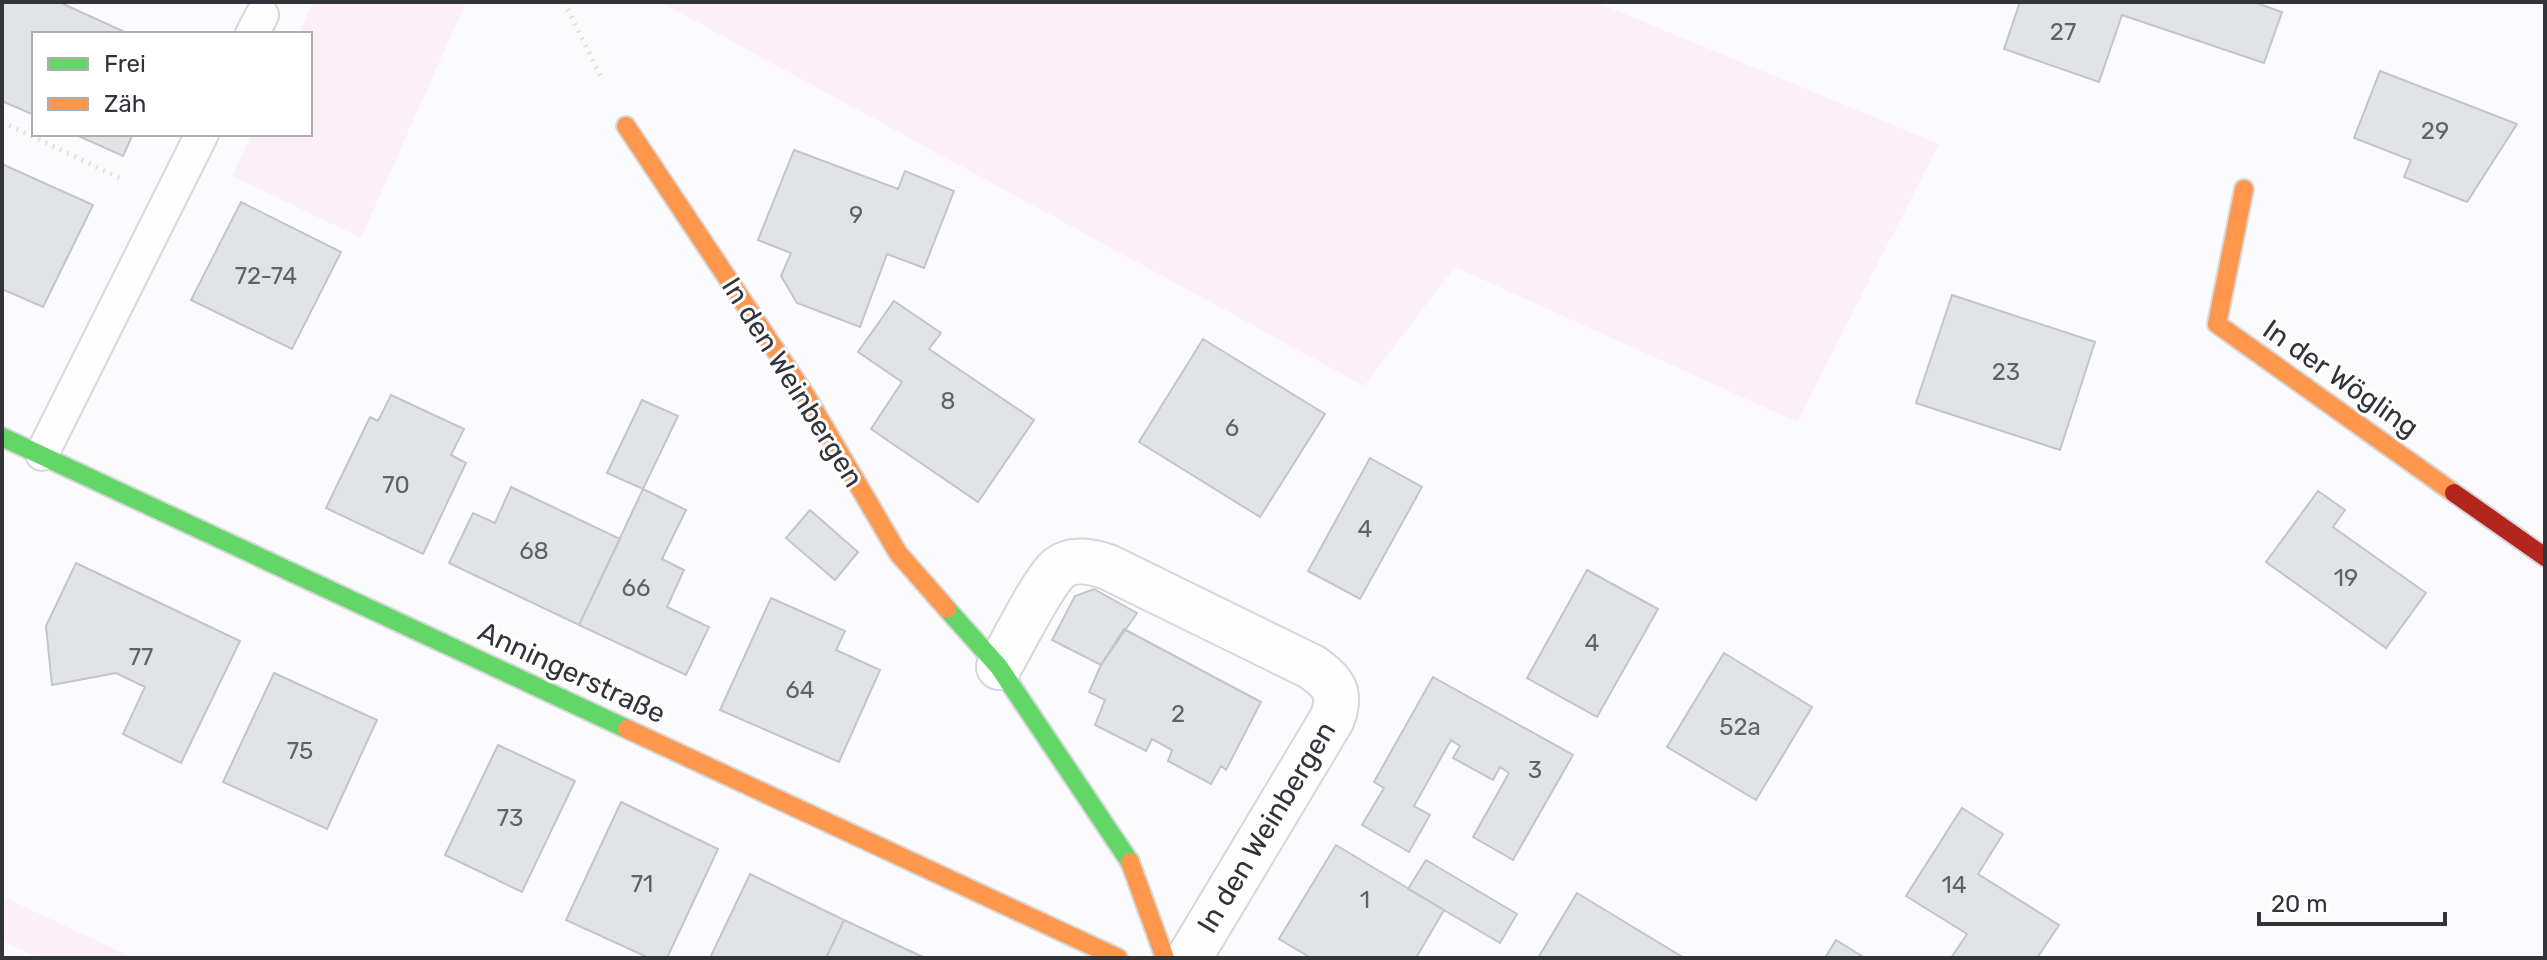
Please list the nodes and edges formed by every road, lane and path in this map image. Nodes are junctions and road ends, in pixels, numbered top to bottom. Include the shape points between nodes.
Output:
1 (564, 2) edge
2 (2, 122) edge
3 (626, 126) joint
4 (201, 136) edge
5 (2244, 189) dead end
6 (169, 201) junction
7 (2, 437) edge
8 (42, 454) junction
9 (2545, 557) edge
10 (999, 667) junction
11 (1118, 958) edge
12 (1165, 958) edge
13 (1189, 958) edge

1 - 3 path
2 - 6 path
3 - 10 street, In den Weinbergen via 806,396 898,553
4 - 6 lane
5 - 9 street, In der Wögling via 2217,324
6 - 8 lane
7 - 8 street, Anningerstraße
8 - 11 street, Anningerstraße
10 - 12 street, In den Weinbergen via 1129,860
10 - 13 street, In den Weinbergen via 1060,568 1092,561 1312,667 1336,691 1332,719

